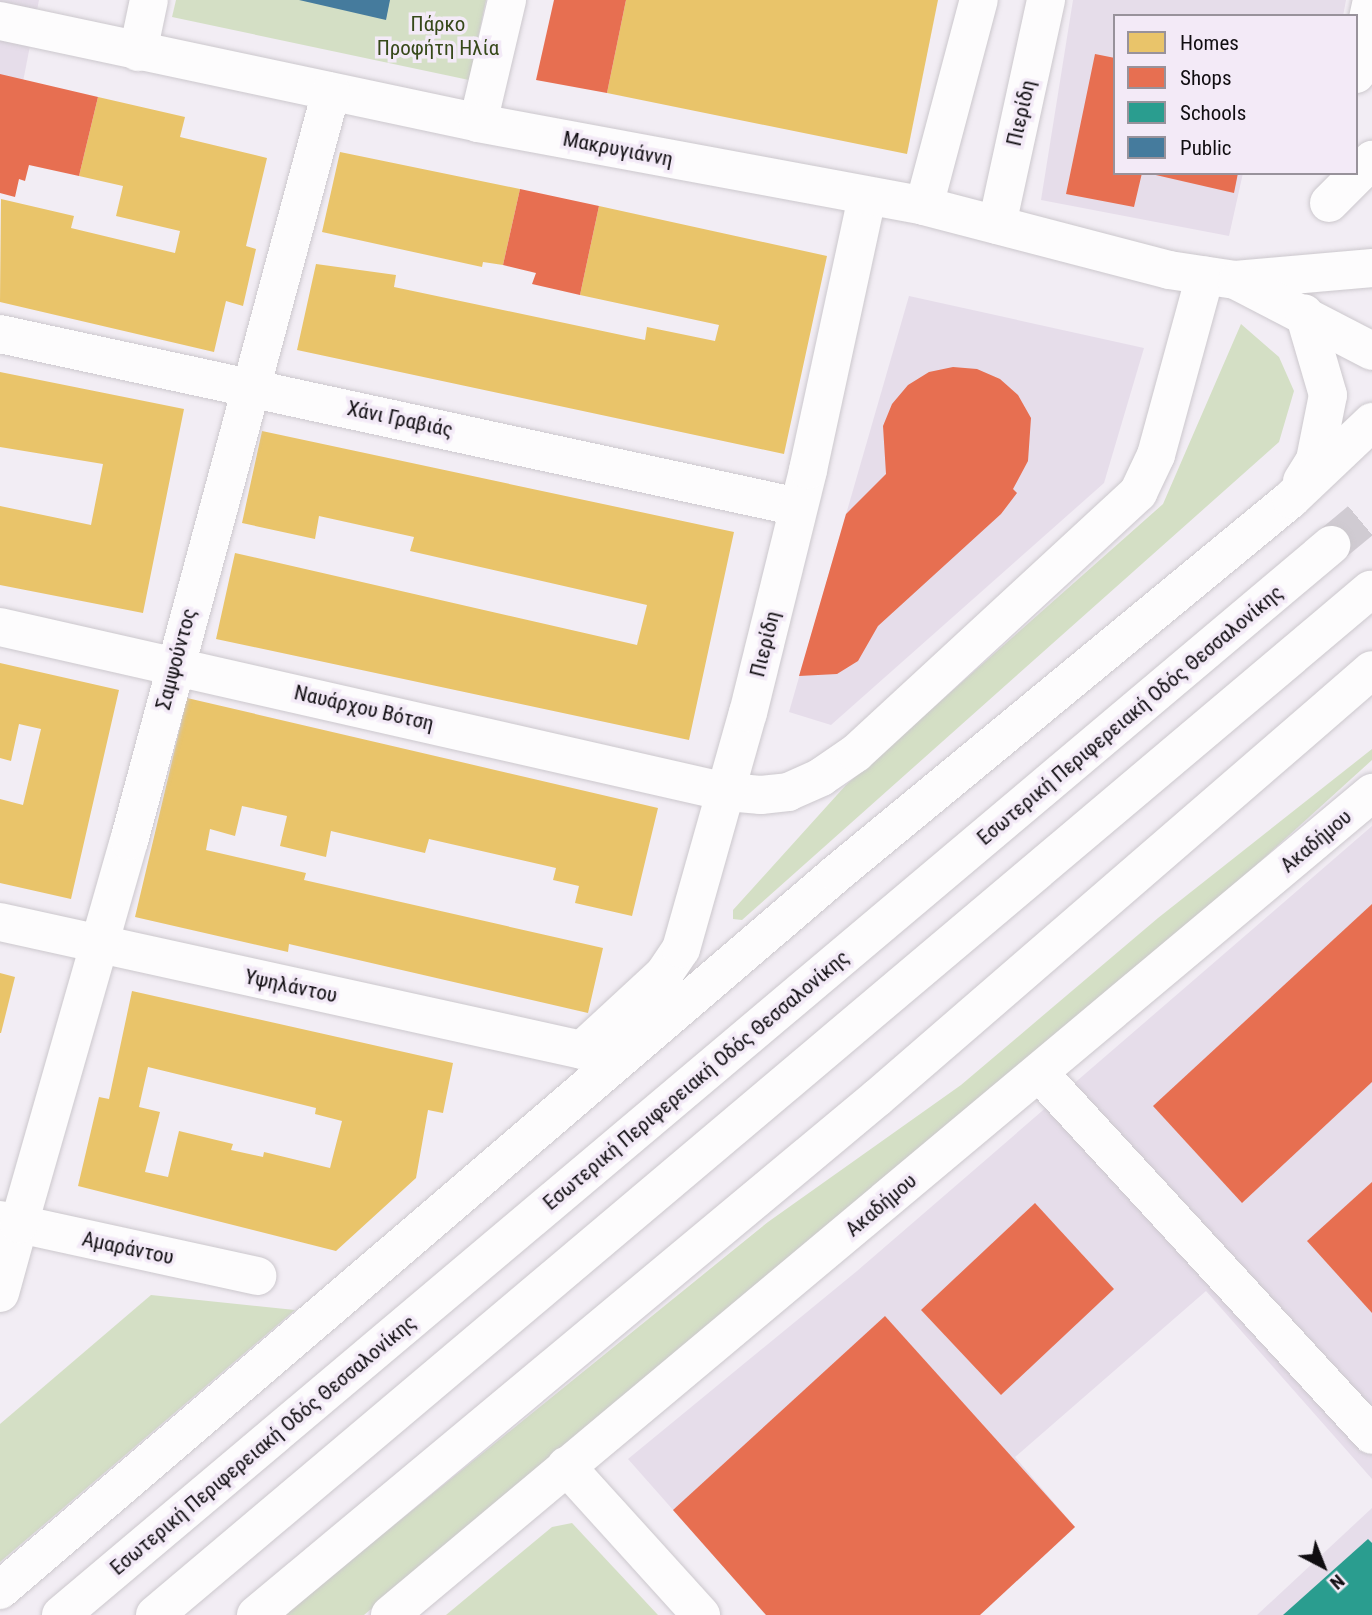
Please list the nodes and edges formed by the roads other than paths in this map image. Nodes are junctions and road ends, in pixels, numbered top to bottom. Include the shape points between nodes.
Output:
1 (149, 0) edge
2 (507, 0) edge
3 (979, 0) edge
4 (1046, 0) edge
5 (1372, 0) edge
6 (0, 21) edge
7 (138, 51) junction
8 (1358, 65) edge
9 (331, 92) junction
10 (478, 123) junction
11 (1372, 160) edge
12 (1358, 174) edge
13 (1335, 175) edge
14 (1357, 175) edge
15 (867, 196) junction
16 (924, 206) junction
17 (997, 225) junction
18 (1372, 268) edge
19 (1220, 278) junction
20 (1304, 313) junction
21 (0, 334) edge
22 (1372, 351) edge
23 (252, 387) junction
24 (1372, 422) edge
25 (1291, 499) junction
26 (799, 507) junction
27 (1331, 545) tunnel mouth
28 (1370, 590) dead end
29 (0, 627) edge
30 (174, 664) junction
31 (1372, 670) edge
32 (727, 792) junction
33 (1372, 793) edge
34 (0, 922) edge
35 (99, 943) junction
36 (582, 1050) joint
37 (1040, 1074) junction
38 (10, 1222) edge
39 (257, 1276) dead end
40 (0, 1293) edge
41 (1372, 1435) edge
42 (565, 1466) junction
43 (0, 1590) edge
44 (61, 1615) edge
45 (155, 1615) edge
46 (256, 1615) edge
47 (390, 1615) edge
48 (701, 1615) edge

1 - 7 main road
2 - 10 main road
3 - 16 main road
4 - 17 main road, Πιερίδη
5 - 8 main road
6 - 7 main road, Μακρυγιάννη
7 - 9 main road, Μακρυγιάννη
9 - 10 main road, Μακρυγιάννη
9 - 23 main road, Σαμψούντος
10 - 15 main road, Μακρυγιάννη
11 - 12 main road
13 - 14 main road via 1329,203
15 - 16 main road, Μακρυγιάννη
15 - 26 main road, Πιερίδη
16 - 17 main road, Μακρυγιάννη
17 - 19 main road, Μακρυγιάννη
18 - 19 main road, Μακρυγιάννη
19 - 20 main road, Μακρυγιάννη
19 - 32 main road, Ναυάρχου Βότση via 1150,470 1120,513 856,753 821,777 775,795
20 - 22 main road, Μακρυγιάννη
20 - 25 main road via 1328,395 1315,460
21 - 23 main road, Χάνι Γραβιάς
23 - 26 main road, Χάνι Γραβιάς
23 - 30 main road, Σαμψούντος
24 - 25 main road
25 - 43 main road via 837,873
26 - 32 main road, Πιερίδη
27 - 44 main road, Εσωτερική Περιφερειακή Οδός Θεσσαλονίκης
28 - 45 main road
29 - 30 main road, Ναυάρχου Βότση
30 - 32 main road, Ναυάρχου Βότση
30 - 35 main road, Σαμψούντος
31 - 46 main road via 877,1098
32 - 36 main road, Πιερίδη via 675,961
33 - 37 main road, Ακαδήμου
34 - 35 main road, Υψηλάντου
35 - 36 main road, Υψηλάντου
35 - 38 main road, Σαμψούντος
37 - 41 main road
37 - 42 main road, Ακαδήμου
38 - 39 main road, Αμαράντου
38 - 40 main road, Σαμψούντος
42 - 47 main road, Ακαδήμου
42 - 48 main road

